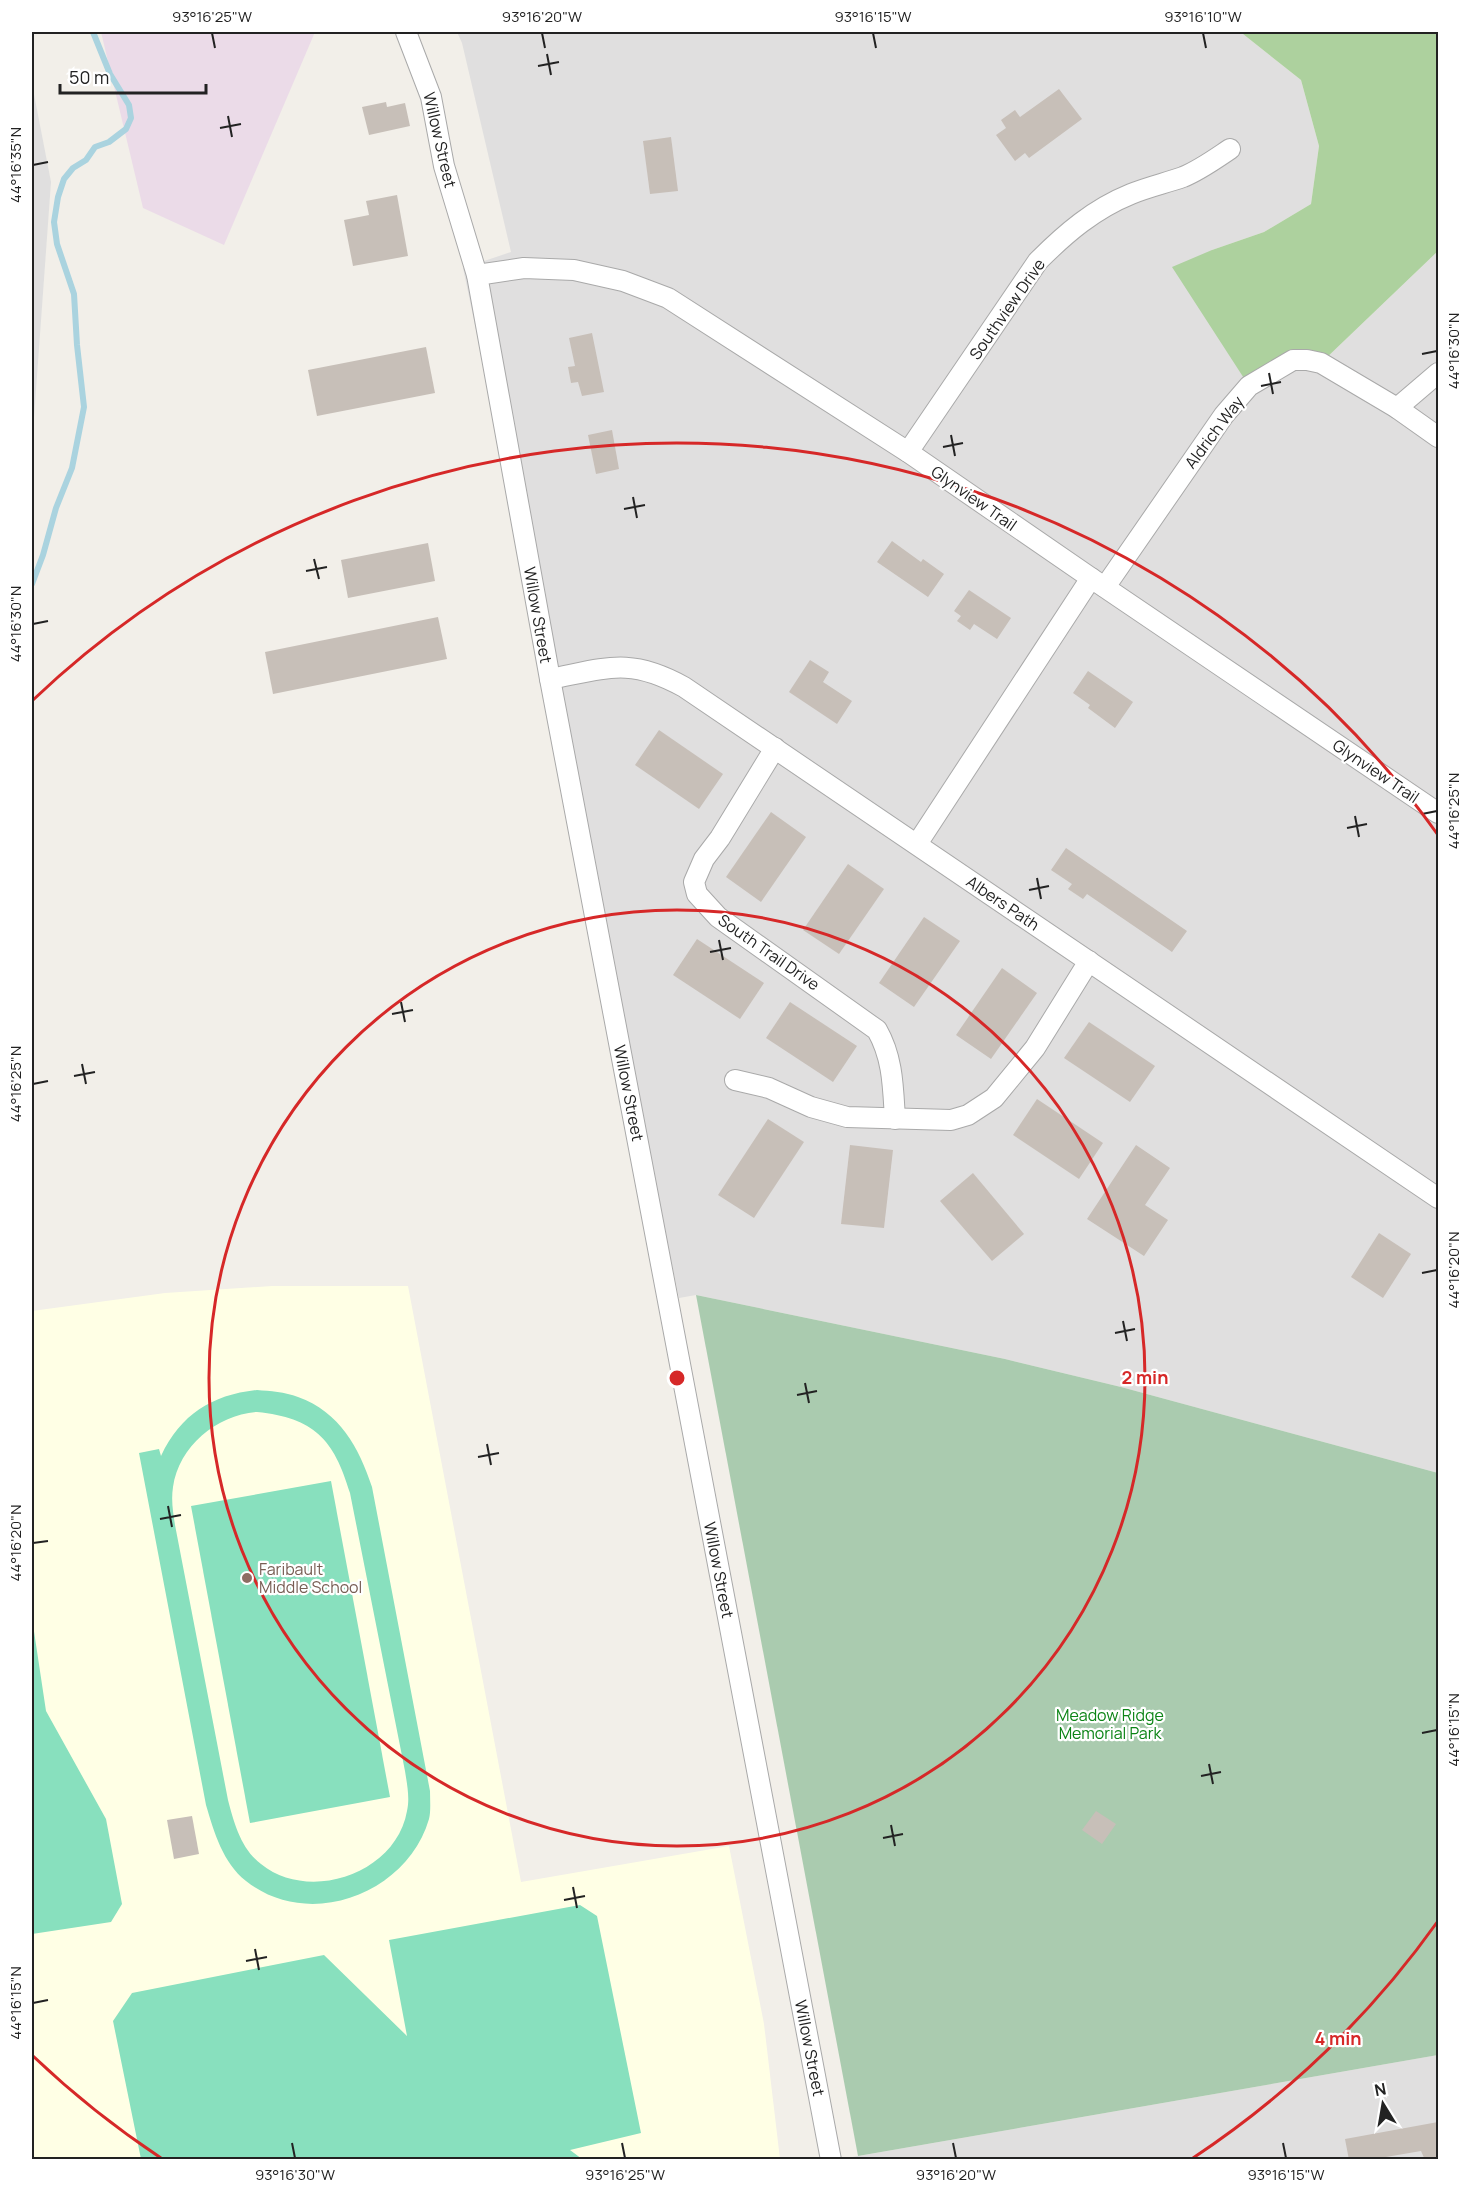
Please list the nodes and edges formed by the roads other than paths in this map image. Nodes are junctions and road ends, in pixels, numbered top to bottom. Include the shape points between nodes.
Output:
1 (406, 32) edge
2 (1230, 149) dead end
3 (477, 275) junction
4 (1438, 373) edge
5 (1397, 408) junction
6 (1438, 436) edge
7 (908, 452) junction
8 (1098, 583) junction
9 (550, 679) junction
10 (775, 748) junction
11 (1438, 813) edge
12 (917, 844) junction
13 (1089, 961) junction
14 (735, 1080) dead end
15 (895, 1119) junction
16 (1438, 1198) edge
17 (831, 2160) edge

1 - 3 street, Willow Street via 431,97 444,166
2 - 7 street, Southview Drive via 1184,176 1097,211 1065,234 1038,261
3 - 7 street, Glynview Trail via 524,268 574,270 623,281 668,298
3 - 9 street, Willow Street
4 - 5 street
5 - 6 street, Aldrich Way
5 - 8 street, Aldrich Way via 1321,363 1293,360 1249,386
7 - 8 street, Glynview Trail
8 - 11 street, Glynview Trail
8 - 12 street, Aldrich Way
9 - 10 street, Albers Path via 618,666 642,668 684,687
9 - 17 street, Willow Street
10 - 12 street, Albers Path
10 - 15 street, South Trail Drive via 704,859 694,882 696,894 733,929 877,1030 890,1058
12 - 13 street, Albers Path
13 - 15 street via 1035,1048 994,1098 968,1115 951,1119
13 - 16 street, Albers Path
14 - 15 street via 769,1088 811,1107 847,1117

